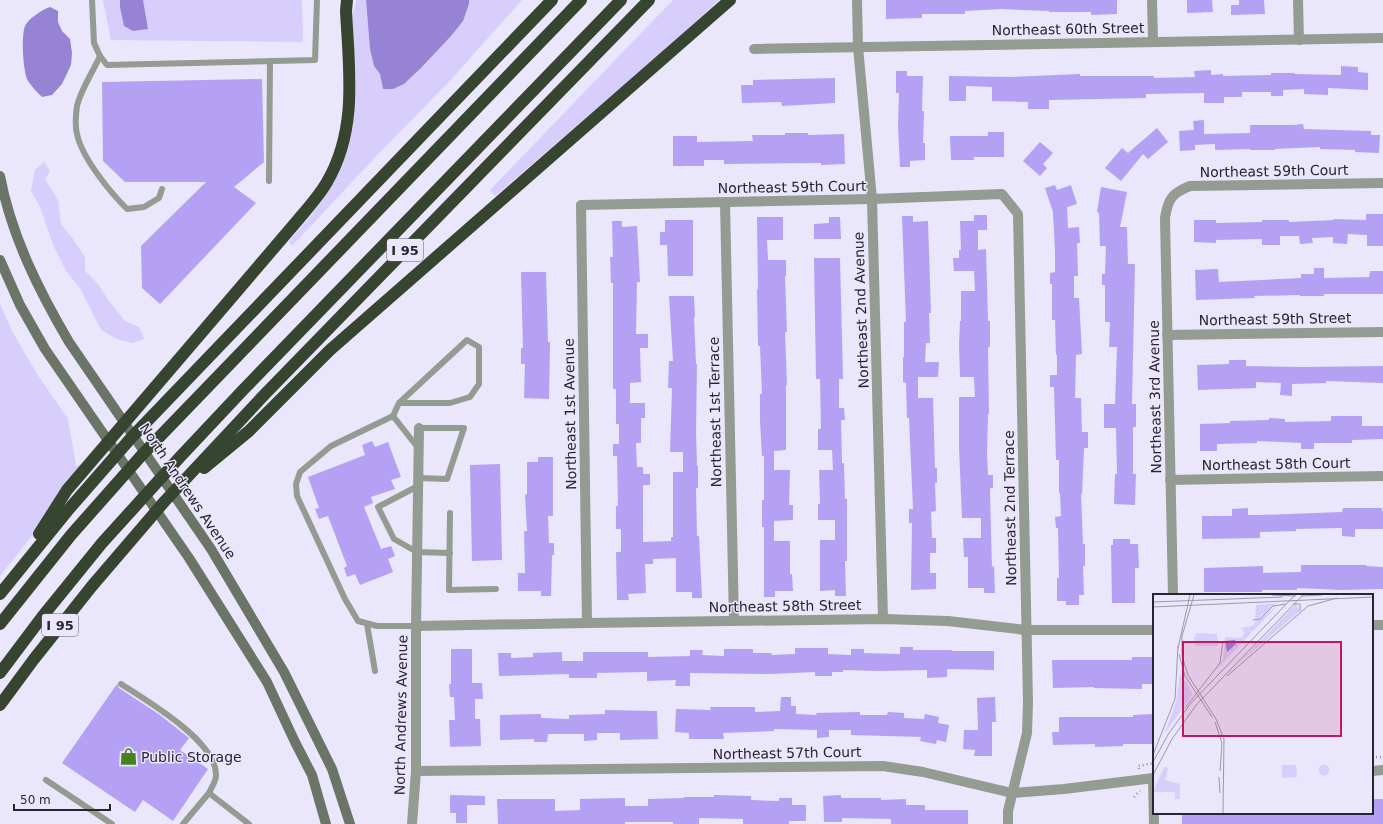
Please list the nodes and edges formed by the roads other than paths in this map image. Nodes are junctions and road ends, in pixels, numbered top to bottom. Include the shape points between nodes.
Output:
1 (92, 0) edge
2 (317, 0) edge
3 (347, 0) edge
4 (552, 0) edge
5 (581, 0) edge
6 (621, 0) edge
7 (649, 0) edge
8 (730, 0) edge
9 (858, 0) edge
10 (1152, 0) edge
11 (1298, 0) edge
12 (1383, 38) edge
13 (1299, 40) junction
14 (1153, 41) junction
15 (858, 47) junction
16 (754, 49) dead end
17 (100, 56) junction
18 (270, 61) junction
19 (0, 176) edge
20 (270, 181) dead end
21 (1383, 183) edge
22 (162, 189) dead end
23 (1002, 194) joint
24 (872, 199) junction
25 (1171, 199) joint
26 (725, 202) junction
27 (581, 205) joint
28 (0, 260) edge
29 (1383, 332) edge
30 (1167, 335) junction
31 (399, 403) junction
32 (393, 416) junction
33 (419, 428) joint
34 (419, 448) junction
35 (1383, 476) edge
36 (1170, 480) junction
37 (418, 482) junction
38 (164, 502) junction
39 (450, 513) dead end
40 (417, 552) junction
41 (450, 553) junction
42 (11, 579) junction
43 (496, 589) dead end
44 (0, 594) edge
45 (1172, 594) edge
46 (883, 619) junction
47 (734, 621) junction
48 (587, 622) junction
49 (0, 624) edge
50 (367, 624) junction
51 (416, 626) junction
52 (1026, 630) junction
53 (1153, 630) edge
54 (375, 672) dead end
55 (0, 673) edge
56 (121, 684) dead end
57 (0, 705) edge
58 (1383, 770) edge
59 (416, 771) junction
60 (1373, 771) edge
61 (1153, 778) edge
62 (46, 780) dead end
63 (209, 793) junction
64 (1012, 793) junction
65 (112, 824) edge
66 (183, 824) edge
67 (249, 824) edge
68 (326, 824) edge
69 (350, 824) edge
70 (412, 824) edge
71 (1008, 824) edge

1 - 17 lane via 94,43
2 - 18 lane via 315,60
3 - 42 highway via 349,112 341,151 327,183 297,222 67,490
4 - 42 highway via 131,438
5 - 49 highway via 146,451 71,535
6 - 55 highway via 175,462 102,543
7 - 38 highway, I 95
8 - 38 highway via 330,350 249,431
9 - 15 street, Northeast 2nd Avenue
10 - 14 street
11 - 13 street
12 - 13 street, Northeast 60th Street
13 - 14 street, Northeast 60th Street
14 - 15 street, Northeast 60th Street
15 - 16 street, Northeast 60th Street
15 - 24 street, Northeast 2nd Avenue
17 - 18 lane via 107,65
17 - 22 lane via 77,106 77,133 83,149 92,166 127,209 144,207 159,198
18 - 20 lane
19 - 69 main road, North Andrews Avenue via 11,218 43,296 70,342 211,549 291,686 332,769
21 - 25 street, Northeast 59th Court via 1190,186 1178,190
23 - 24 street, Northeast 59th Court
23 - 52 street, Northeast 2nd Terrace via 1018,214
24 - 26 street, Northeast 59th Court
24 - 46 street, Northeast 2nd Avenue
25 - 30 street, Northeast 3rd Avenue via 1166,207 1165,218
26 - 27 street, Northeast 59th Court
26 - 47 street, Northeast 1st Terrace
27 - 48 street, Northeast 1st Avenue
28 - 68 main road via 32,328 189,558 267,682 312,775
29 - 30 street, Northeast 59th Street
30 - 36 street, Northeast 3rd Avenue
31 - 31 lane via 467,340 478,347 480,384 470,397 450,403
31 - 32 lane
32 - 34 lane
32 - 50 lane via 331,446 300,472 296,484 297,496 345,599 358,621
33 - 34 street, North Andrews Avenue
33 - 37 lane via 464,428 447,479
34 - 37 street, North Andrews Avenue
35 - 36 street, Northeast 58th Court
36 - 45 street, Northeast 3rd Avenue
37 - 40 street, North Andrews Avenue
37 - 40 lane via 378,507 394,539
38 - 57 highway, I 95 via 87,592
39 - 41 lane
40 - 41 lane
40 - 51 street, North Andrews Avenue
41 - 43 lane via 449,590
42 - 44 highway
46 - 47 street, Northeast 58th Street
46 - 52 street, Northeast 58th Street via 948,621
47 - 48 street, Northeast 58th Street
48 - 51 street, Northeast 58th Street
50 - 51 lane
50 - 54 lane
51 - 59 street, North Andrews Avenue
52 - 53 street, Northeast 58th Street
52 - 64 street, Northeast 2nd Terrace via 1027,733
56 - 63 lane via 198,739 214,763 216,777
58 - 60 street
59 - 64 street, Northeast 57th Court via 883,766 923,772
59 - 70 street, North Andrews Avenue
61 - 64 street, Northeast 57th Court
62 - 65 lane
63 - 66 lane
63 - 67 lane
64 - 71 street, Northeast 2nd Terrace

